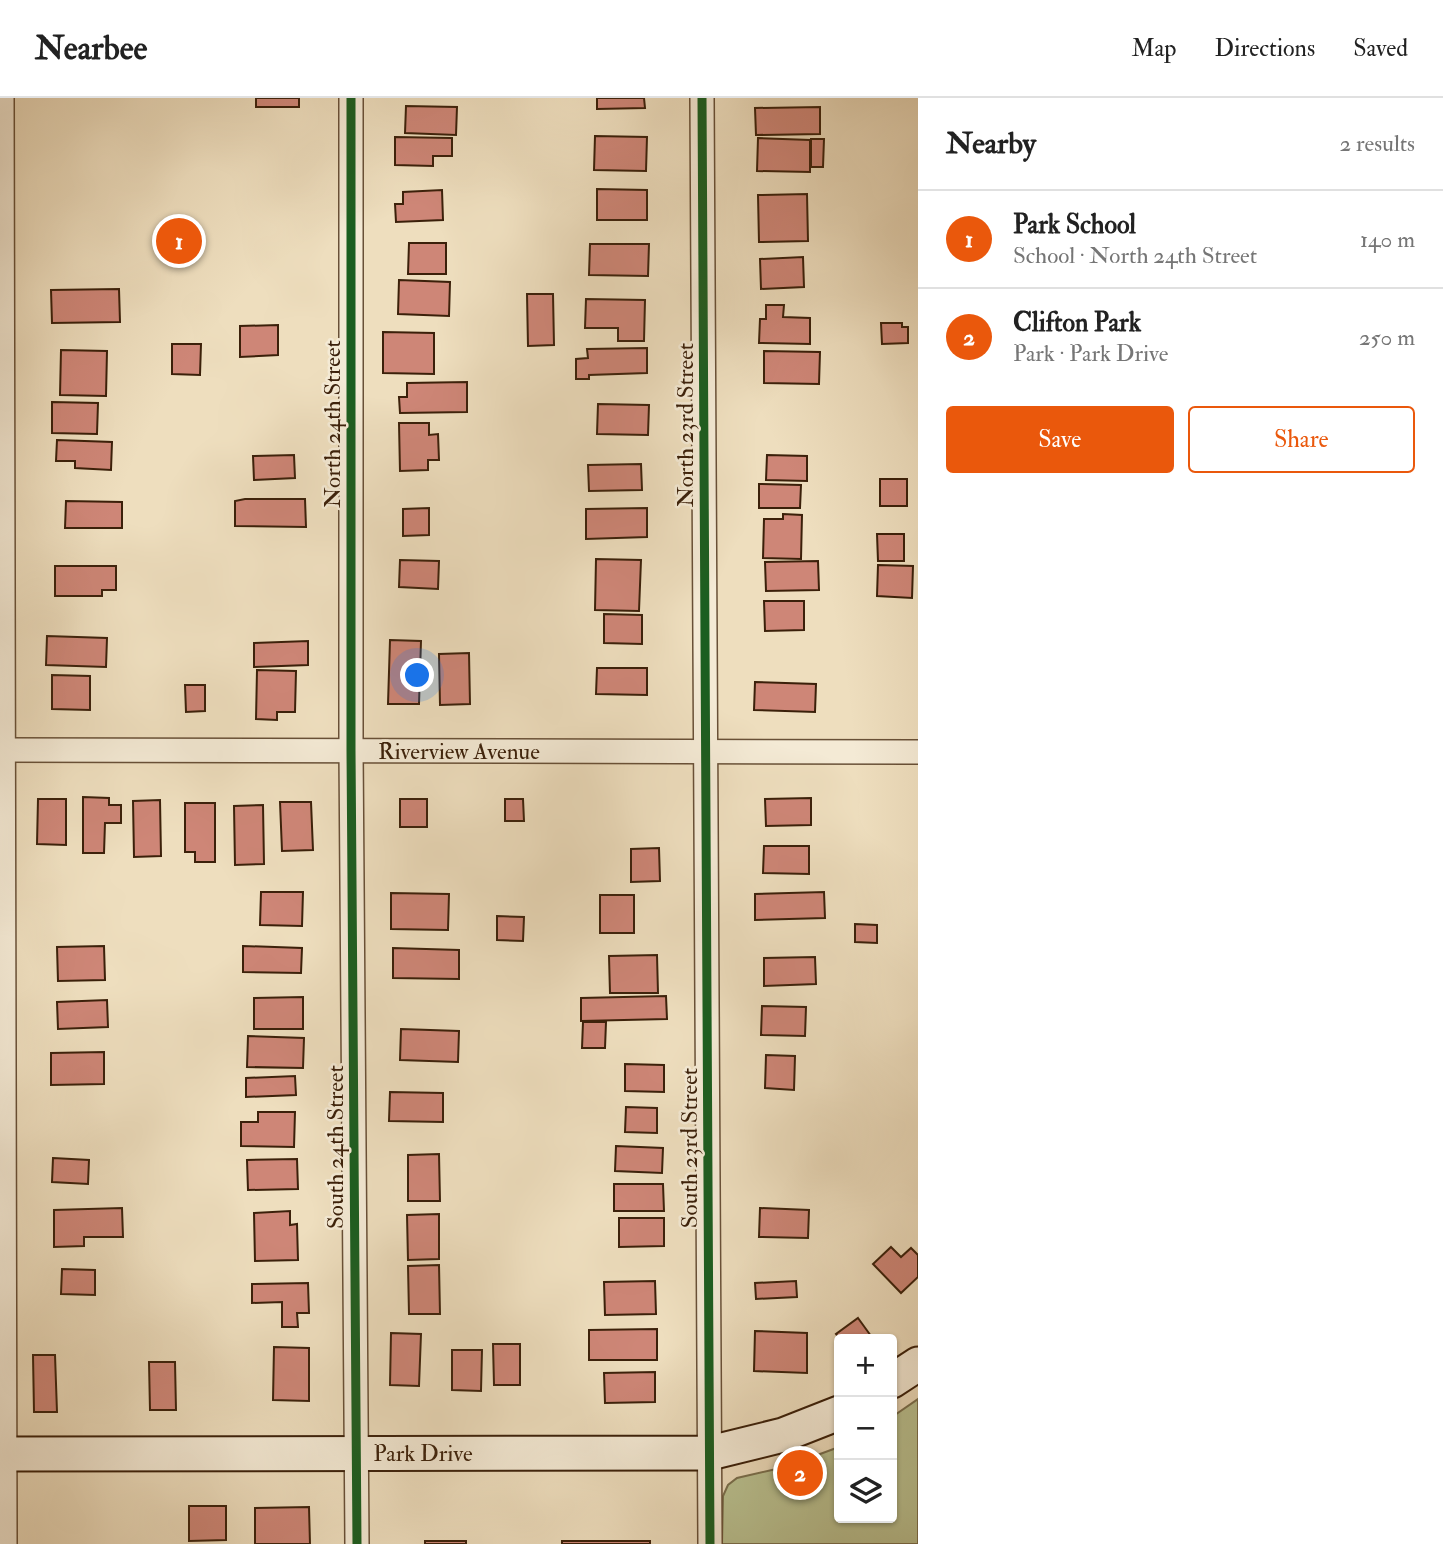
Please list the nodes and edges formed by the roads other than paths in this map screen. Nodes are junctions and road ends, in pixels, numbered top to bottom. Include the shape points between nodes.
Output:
1 (2, 98) edge
2 (351, 98) edge
3 (702, 98) edge
4 (2, 750) edge
5 (351, 750) junction
6 (706, 752) junction
7 (918, 752) edge
8 (918, 1364) edge
9 (897, 1378) edge
10 (834, 1415) edge
11 (356, 1453) junction
12 (710, 1453) junction
13 (2, 1454) edge
14 (5, 1544) edge
15 (357, 1544) edge
16 (710, 1544) edge

1 - 4 street
2 - 5 street, North 24th Street
3 - 6 street, North 23rd Street
4 - 5 street, Riverview Avenue
4 - 13 street
5 - 6 street, Riverview Avenue
5 - 11 street, South 24th Street
6 - 7 street, Riverview Avenue
6 - 12 street, South 23rd Street
8 - 9 main road
10 - 12 main road, Park Drive via 783,1435
11 - 12 main road, Park Drive
11 - 13 main road, Park Drive
11 - 15 street, South 24th Street
12 - 16 street, South 23rd Street
13 - 14 street

